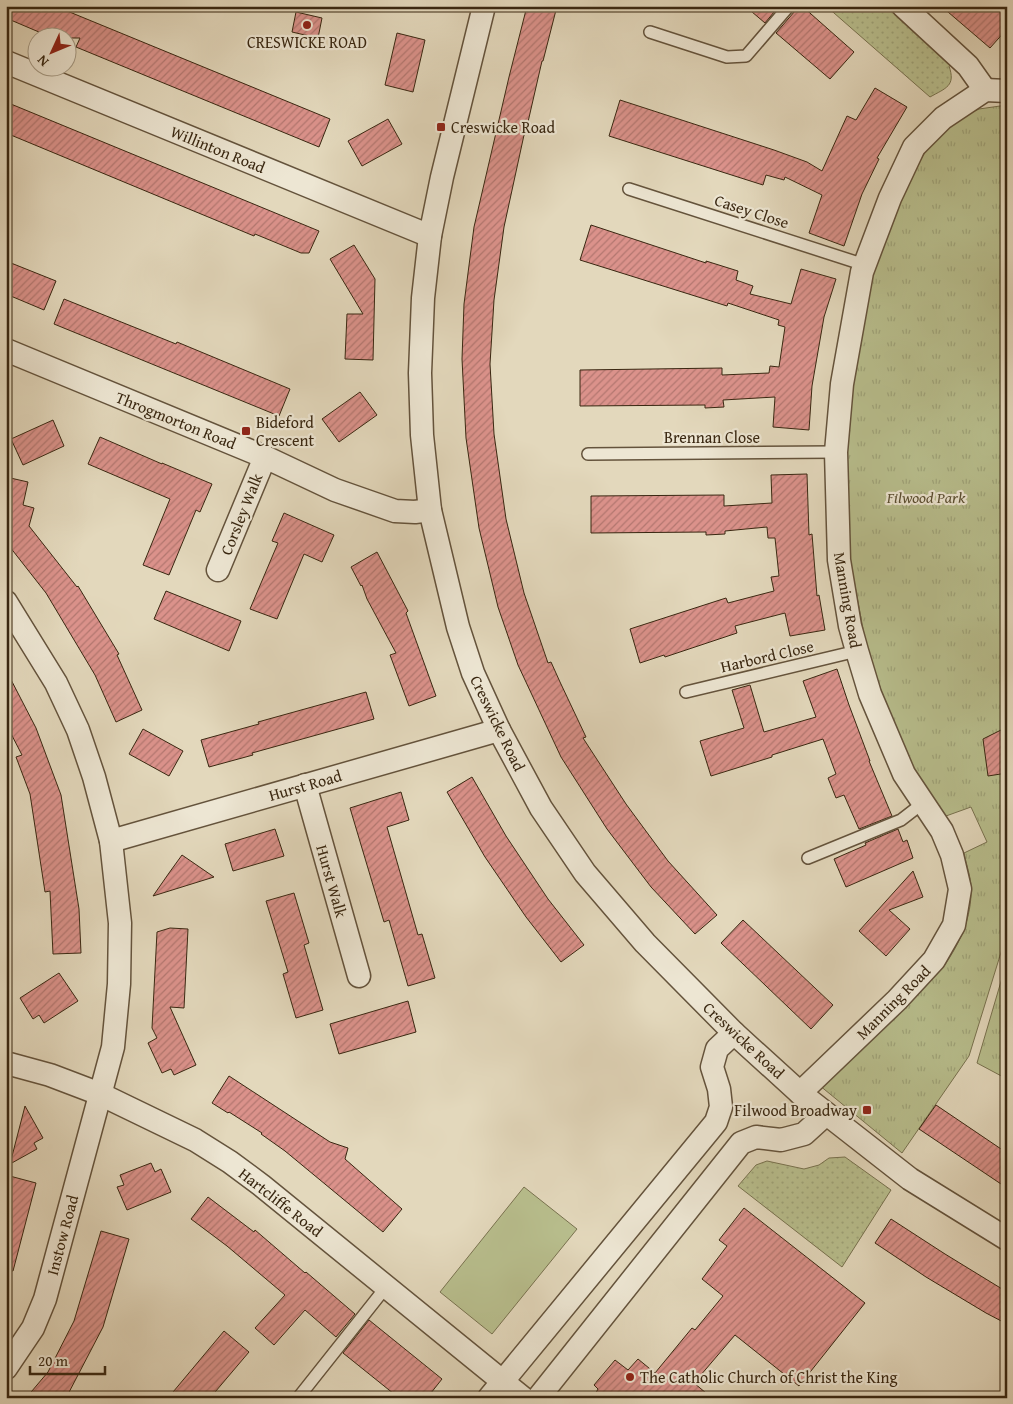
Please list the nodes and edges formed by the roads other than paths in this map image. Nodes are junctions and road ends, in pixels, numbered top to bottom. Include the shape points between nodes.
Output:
1 (484, 6) edge
2 (789, 6) edge
3 (903, 6) edge
4 (650, 32) dead end
5 (6, 62) edge
6 (996, 91) edge
7 (629, 189) dead end
8 (430, 236) junction
9 (865, 265) junction
10 (6, 350) edge
11 (836, 452) junction
12 (588, 454) dead end
13 (265, 457) junction
14 (430, 510) junction
15 (218, 570) dead end
16 (6, 602) edge
17 (856, 651) junction
18 (686, 692) dead end
19 (499, 730) junction
20 (305, 785) junction
21 (923, 803) junction
22 (111, 841) junction
23 (808, 858) dead end
24 (359, 976) dead end
25 (734, 1033) junction
26 (6, 1063) edge
27 (800, 1093) junction
28 (100, 1094) junction
29 (826, 1114) junction
30 (1007, 1238) edge
31 (386, 1286) junction
32 (6, 1368) edge
33 (495, 1390) edge
34 (298, 1398) edge
35 (522, 1398) edge
36 (538, 1398) edge

1 - 8 street, Creswicke Road
2 - 4 lane via 746,56 727,57
3 - 6 street
5 - 8 street, Willinton Road
6 - 9 street, Manning Road via 943,118 914,147 890,198
7 - 9 lane, Casey Close
8 - 14 street, Creswicke Road via 420,372 422,435
9 - 11 street, Manning Road via 842,384
10 - 13 street, Throgmorton Road
11 - 12 lane, Brennan Close
11 - 17 street, Manning Road via 839,560
13 - 14 street, Throgmorton Road via 335,490 395,511
13 - 15 street, Corsley Walk
14 - 19 street, Creswicke Road via 458,627
16 - 22 street via 56,683 78,730
17 - 18 lane, Harbord Close
17 - 21 street, Manning Road via 870,694 904,774
19 - 20 street, Hurst Road
19 - 25 street, Creswicke Road via 541,808 585,873 645,943
20 - 22 street, Hurst Road
20 - 24 street, Hurst Walk
21 - 23 lane via 901,820
21 - 27 street, Manning Road via 942,831 952,855 960,889 954,926 934,960 903,994
22 - 28 street via 120,923 119,984 112,1047
25 - 27 street, Creswicke Road
25 - 33 street via 717,1049 712,1067 721,1107 716,1122
26 - 28 street, Hartcliffe Road
27 - 29 street, Creswicke Road
28 - 31 street, Hartcliffe Road via 195,1140 230,1162
28 - 32 street, Instow Road via 45,1299 33,1328
29 - 30 street, Creswicke Road via 910,1179
29 - 36 street via 804,1134 781,1140 756,1136 741,1143
31 - 33 street, Hartcliffe Road
31 - 34 lane
33 - 35 street, Hartcliffe Road

